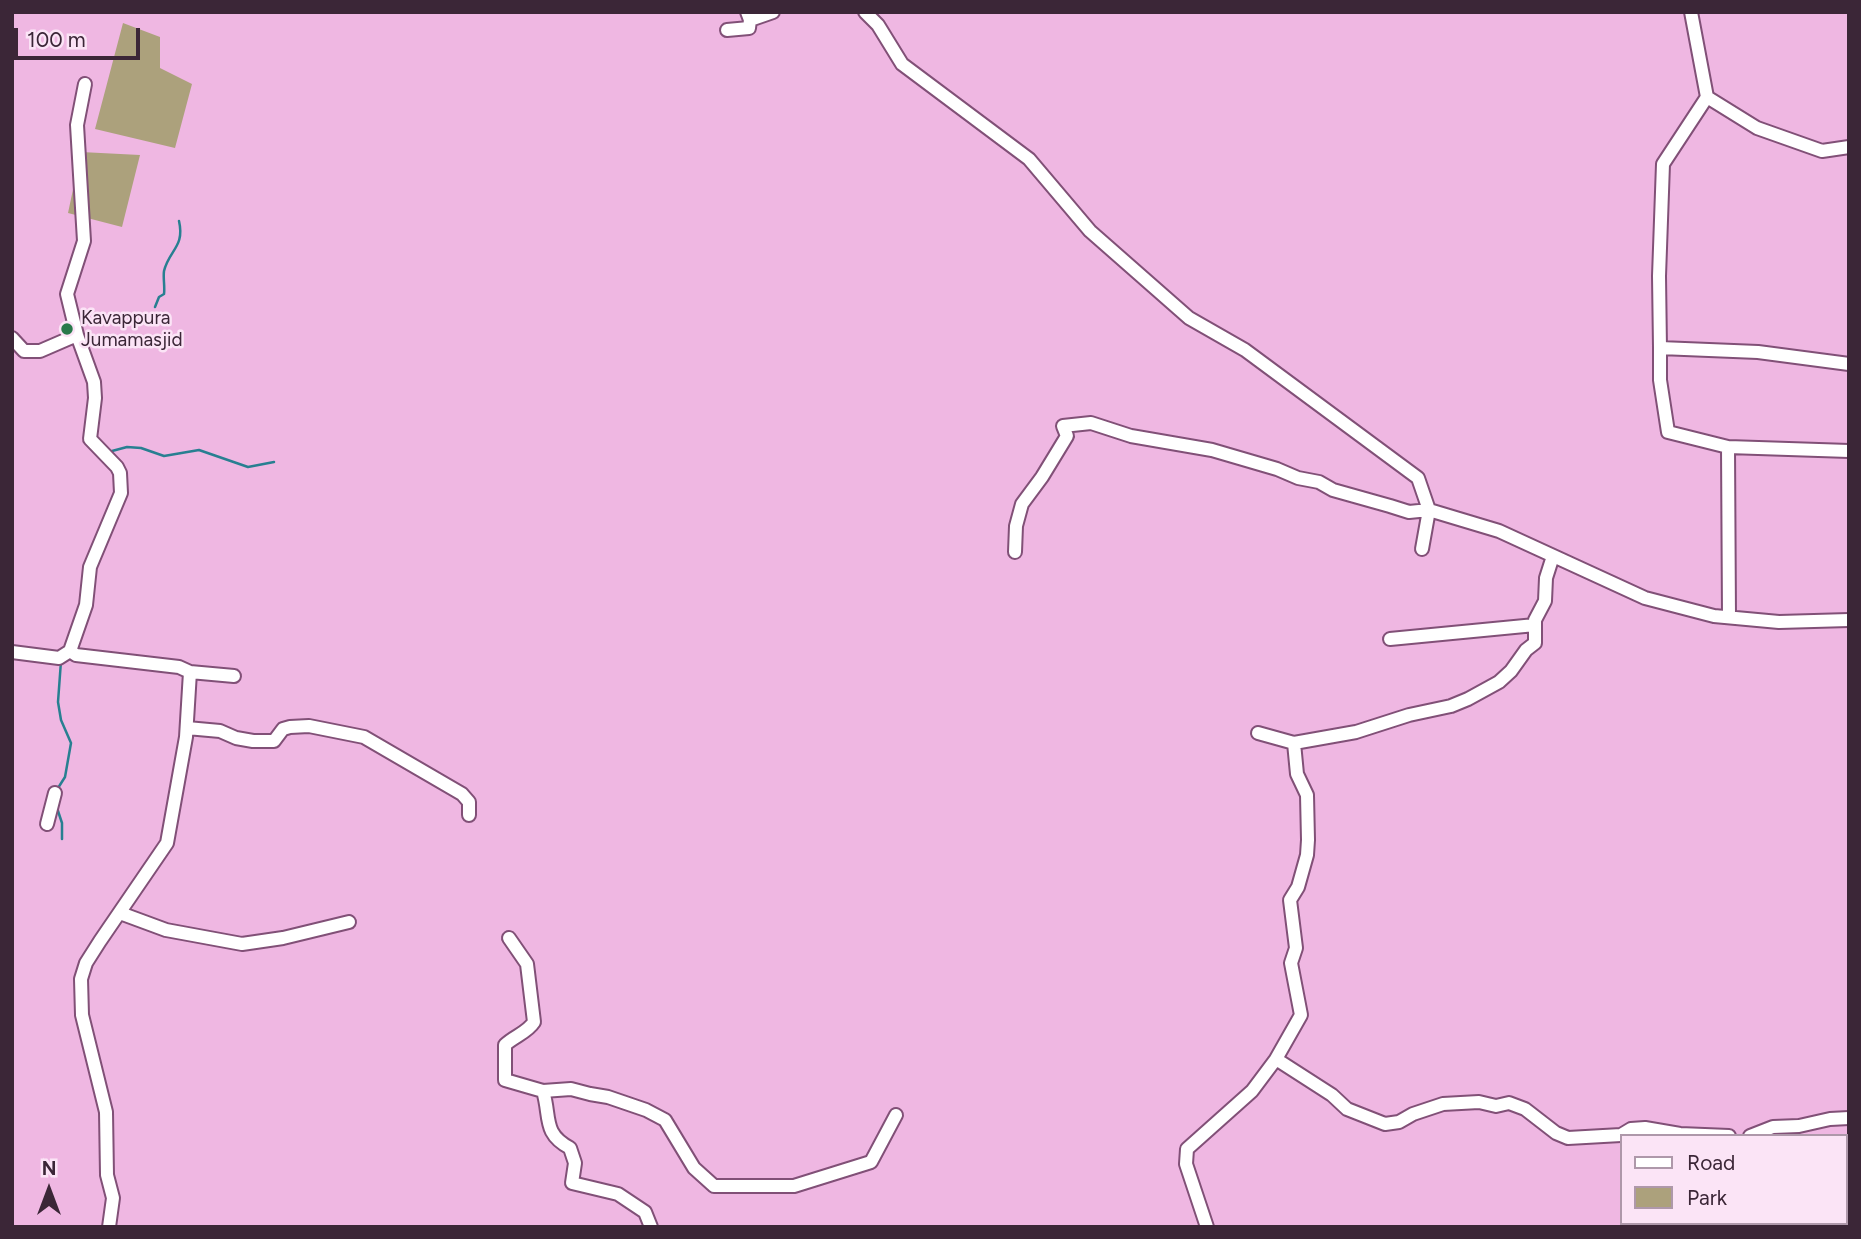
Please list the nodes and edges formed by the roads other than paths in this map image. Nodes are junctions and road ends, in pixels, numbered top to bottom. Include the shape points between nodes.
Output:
1 (773, 12) edge
2 (865, 12) edge
3 (1691, 12) edge
4 (748, 16) edge
5 (727, 30) dead end
6 (85, 84) dead end
7 (1707, 97) junction
8 (1849, 147) edge
9 (73, 336) junction
10 (12, 338) edge
11 (1660, 348) junction
12 (1849, 364) edge
13 (1728, 447) junction
14 (1849, 451) edge
15 (1429, 510) junction
16 (1422, 550) dead end
17 (1015, 552) dead end
18 (1553, 556) junction
19 (1730, 617) junction
20 (1849, 620) edge
21 (1535, 625) junction
22 (1390, 639) dead end
23 (70, 651) junction
24 (12, 652) edge
25 (190, 672) junction
26 (234, 676) dead end
27 (187, 728) junction
28 (1258, 733) dead end
29 (1294, 743) junction
30 (55, 793) dead end
31 (469, 815) dead end
32 (47, 824) dead end
33 (120, 913) junction
34 (349, 922) dead end
35 (509, 938) dead end
36 (1276, 1059) junction
37 (543, 1091) junction
38 (896, 1115) dead end
39 (1849, 1118) edge
40 (1623, 1134) edge
41 (1680, 1134) edge
42 (1755, 1134) edge
43 (1619, 1135) edge
44 (109, 1227) edge
45 (651, 1227) edge
46 (1207, 1227) edge

1 - 4 street
2 - 15 street via 902,64 1029,159 1090,230 1189,318 1245,351 1418,478
3 - 7 street
4 - 5 street via 749,28
6 - 9 street via 77,125 84,241 67,294
7 - 8 street via 1757,128 1822,151
7 - 11 street via 1663,164
9 - 10 street via 40,351 24,351
9 - 23 street via 94,382 90,439 117,467 121,493 90,567 86,605
11 - 12 street via 1758,352
11 - 13 street via 1668,432
13 - 14 street
13 - 19 street
15 - 16 street
15 - 17 street via 1409,512 1212,450 1131,436 1091,423 1063,426 1067,436 1022,505
15 - 18 street via 1499,531
18 - 19 street via 1646,598
18 - 21 street via 1545,601
19 - 20 street via 1779,622
21 - 22 street
21 - 29 street via 1535,643 1511,671 1468,699 1356,732
23 - 24 street via 59,658
23 - 25 street
25 - 26 street
25 - 27 street
27 - 31 street via 253,741 274,741 283,729 309,726 364,737 462,794 469,802
27 - 33 street via 167,844
28 - 29 street
29 - 36 street via 1297,774 1307,795 1307,855 1290,900 1296,948 1291,963 1301,1015
30 - 32 street
33 - 34 street via 166,930 242,944
33 - 44 street via 86,963 81,979 82,1015 108,1126 107,1175 113,1198
35 - 37 street via 527,964 534,1022 505,1045 505,1080
36 - 43 street via 1347,1109 1385,1124 1443,1104 1509,1103 1568,1138
36 - 46 street via 1252,1091 1187,1149 1186,1164
37 - 38 street via 571,1088 665,1120 694,1168 714,1186 794,1186 871,1162
37 - 45 street via 549,1128 570,1148 575,1163 572,1183 618,1194 645,1212
39 - 42 street via 1773,1127
40 - 41 street via 1645,1128

